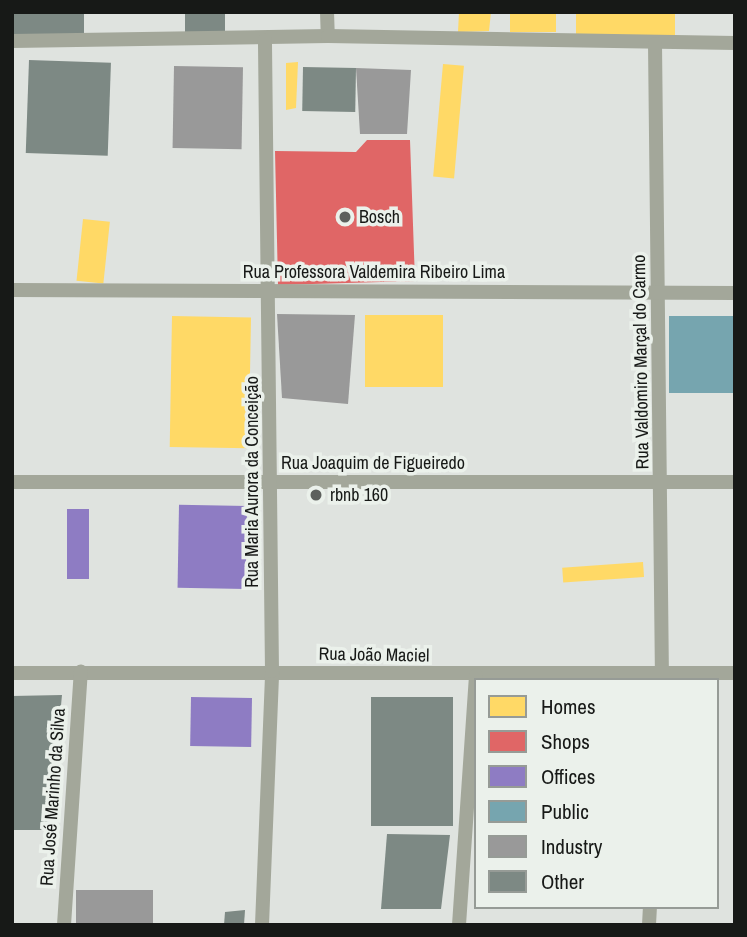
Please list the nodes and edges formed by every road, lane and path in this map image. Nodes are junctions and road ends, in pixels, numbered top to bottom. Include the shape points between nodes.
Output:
1 (327, 12) edge
2 (328, 36) junction
3 (265, 40) junction
4 (12, 41) edge
5 (735, 43) edge
6 (655, 44) junction
7 (12, 290) edge
8 (271, 291) junction
9 (660, 292) junction
10 (735, 293) edge
11 (662, 480) junction
12 (12, 482) edge
13 (735, 482) edge
14 (271, 483) junction
15 (272, 671) junction
16 (80, 672) junction
17 (12, 673) edge
18 (735, 673) edge
19 (476, 676) joint
20 (662, 676) edge
21 (474, 705) edge
22 (64, 925) edge
23 (262, 925) edge
24 (459, 925) edge

1 - 2 street
2 - 3 street
2 - 6 street
3 - 4 street
3 - 8 street, Rua Maria Aurora da Conceição
5 - 6 street
6 - 9 street, Rua Valdomiro Marçal do Carmo
7 - 8 street, Rua Professora Valdemira Ribeiro Lima
8 - 9 street, Rua Professora Valdemira Ribeiro Lima
8 - 14 street, Rua Maria Aurora da Conceição
9 - 10 street, Rua Professora Valdemira Ribeiro Lima
9 - 11 street, Rua Valdomiro Marçal do Carmo
11 - 13 street, Rua Joaquim de Figueiredo
11 - 14 street, Rua Joaquim de Figueiredo
11 - 20 street, Rua Valdomiro Marçal do Carmo
12 - 14 street, Rua Joaquim de Figueiredo
14 - 15 street, Rua Maria Aurora da Conceição
15 - 16 street, Rua João Maciel
15 - 19 street, Rua João Maciel
15 - 23 street, Rua Maria Aurora da Conceição
16 - 17 street, Rua João Maciel
16 - 22 street, Rua José Marinho da Silva
18 - 20 street, Rua João Maciel
19 - 20 street, Rua João Maciel
21 - 24 street

